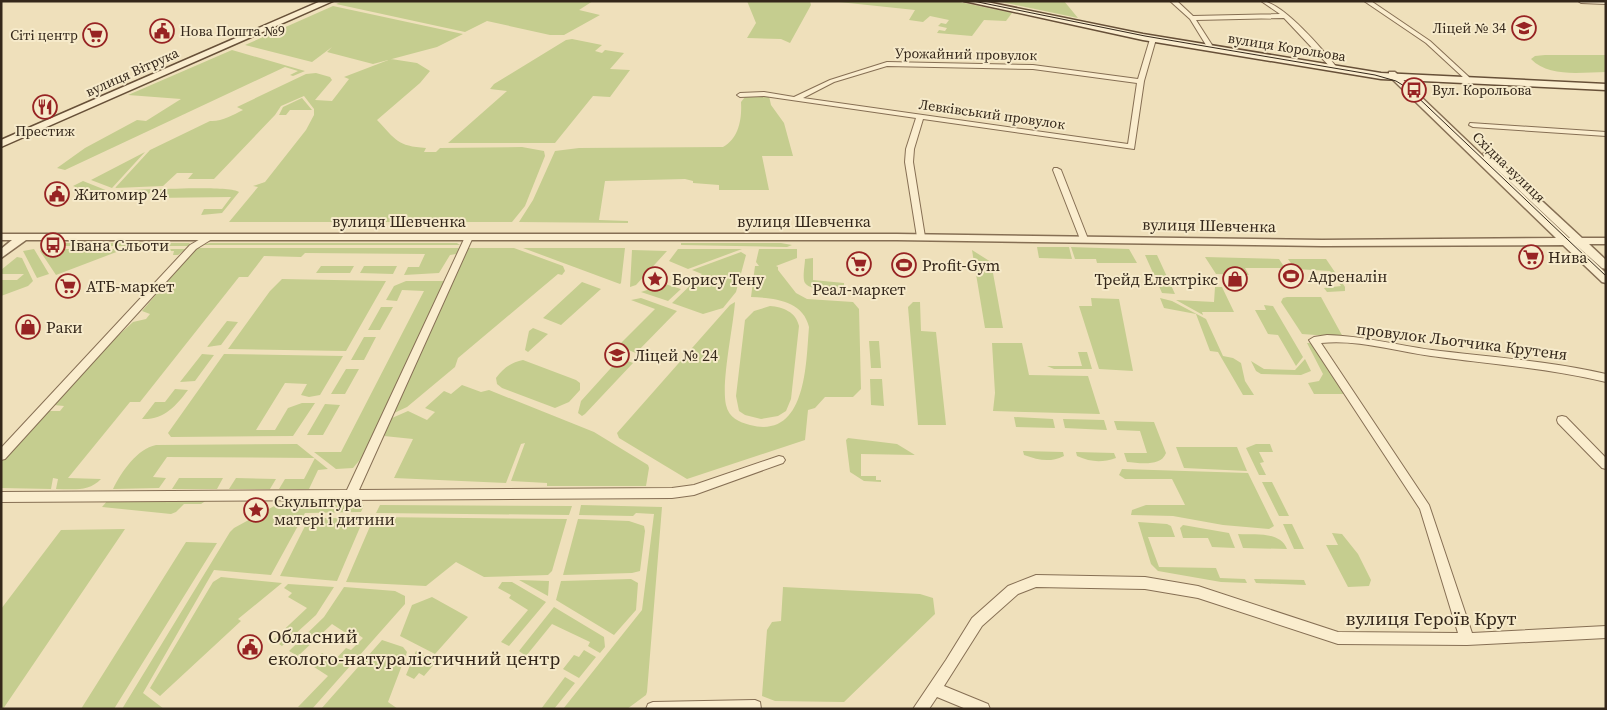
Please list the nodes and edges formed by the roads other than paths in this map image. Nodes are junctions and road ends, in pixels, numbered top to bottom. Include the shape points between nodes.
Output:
1 (324, 1) edge
2 (329, 1) edge
3 (968, 1) edge
4 (985, 1) edge
5 (1173, 1) edge
6 (1264, 1) edge
7 (1367, 1) edge
8 (1581, 1) edge
9 (1606, 2) edge
10 (1286, 16) junction
11 (1192, 18) junction
12 (1153, 39) junction
13 (1209, 46) junction
14 (1333, 67) junction
15 (1399, 76) junction
16 (1467, 78) junction
17 (1141, 81) junction
18 (1606, 86) edge
19 (740, 95) dead end
20 (796, 99) junction
21 (920, 116) junction
22 (1473, 126) dead end
23 (1606, 134) edge
24 (1, 143) edge
25 (1057, 170) dead end
26 (1, 237) edge
27 (23, 237) junction
28 (209, 237) junction
29 (469, 237) junction
30 (921, 237) junction
31 (1084, 239) junction
32 (1565, 241) junction
33 (1578, 241) junction
34 (1606, 241) edge
35 (1, 255) edge
36 (1606, 266) edge
37 (1606, 280) edge
38 (1606, 378) edge
39 (1562, 420) dead end
40 (1, 456) edge
41 (779, 460) dead end
42 (1606, 465) edge
43 (351, 494) junction
44 (1, 498) edge
45 (1606, 632) edge
46 (1467, 639) junction
47 (935, 689) junction
48 (653, 709) edge
49 (754, 709) edge
50 (920, 709) edge
51 (982, 709) edge

1 - 24 main road, вулиця Вітрука
2 - 24 main road, вулиця Вітрука
3 - 12 main road, вулиця Корольова
4 - 13 main road, вулиця Корольова
5 - 11 street
6 - 10 street
7 - 16 street via 1428,42
8 - 9 street
10 - 11 street
10 - 14 street
11 - 13 street
12 - 13 main road, вулиця Корольова
12 - 17 street, Левківський провулок
13 - 14 main road, вулиця Корольова
14 - 15 main road, вулиця Корольова
15 - 16 main road, вулиця Корольова
15 - 18 main road, вулиця Корольова
15 - 32 street, Східна вулиця
15 - 33 street, Східна вулиця
16 - 18 main road, вулиця Корольова
17 - 20 street, Урожайний провулок via 1033,67 887,64 832,82
17 - 21 street, Левківський провулок via 1131,147
19 - 20 street, Левківський провулок via 764,94
20 - 21 street, Левківський провулок
21 - 30 street via 909,162
22 - 23 street
25 - 31 street
26 - 27 street, вулиця Шевченка
27 - 28 street, вулиця Шевченка
27 - 35 street
28 - 29 street, вулиця Шевченка
28 - 40 street via 193,247
29 - 30 street, вулиця Шевченка
29 - 43 street
30 - 31 street, вулиця Шевченка
31 - 32 street, вулиця Шевченка via 1322,243
32 - 33 street, вулиця Шевченка
32 - 37 street, Східна вулиця
33 - 34 street, вулиця Шевченка
33 - 36 street, Східна вулиця
38 - 46 street, провулок Льотчика Крутеня via 1557,367 1314,340 1425,508
39 - 42 street
41 - 43 street via 694,490 672,493
43 - 44 street
45 - 46 street, вулиця Героїв Крут
46 - 47 street, вулиця Героїв Крут via 1338,638 1198,592 1145,583 1036,581 1013,590 977,622
47 - 50 street, вулиця Героїв Крут
47 - 51 street
48 - 49 street

